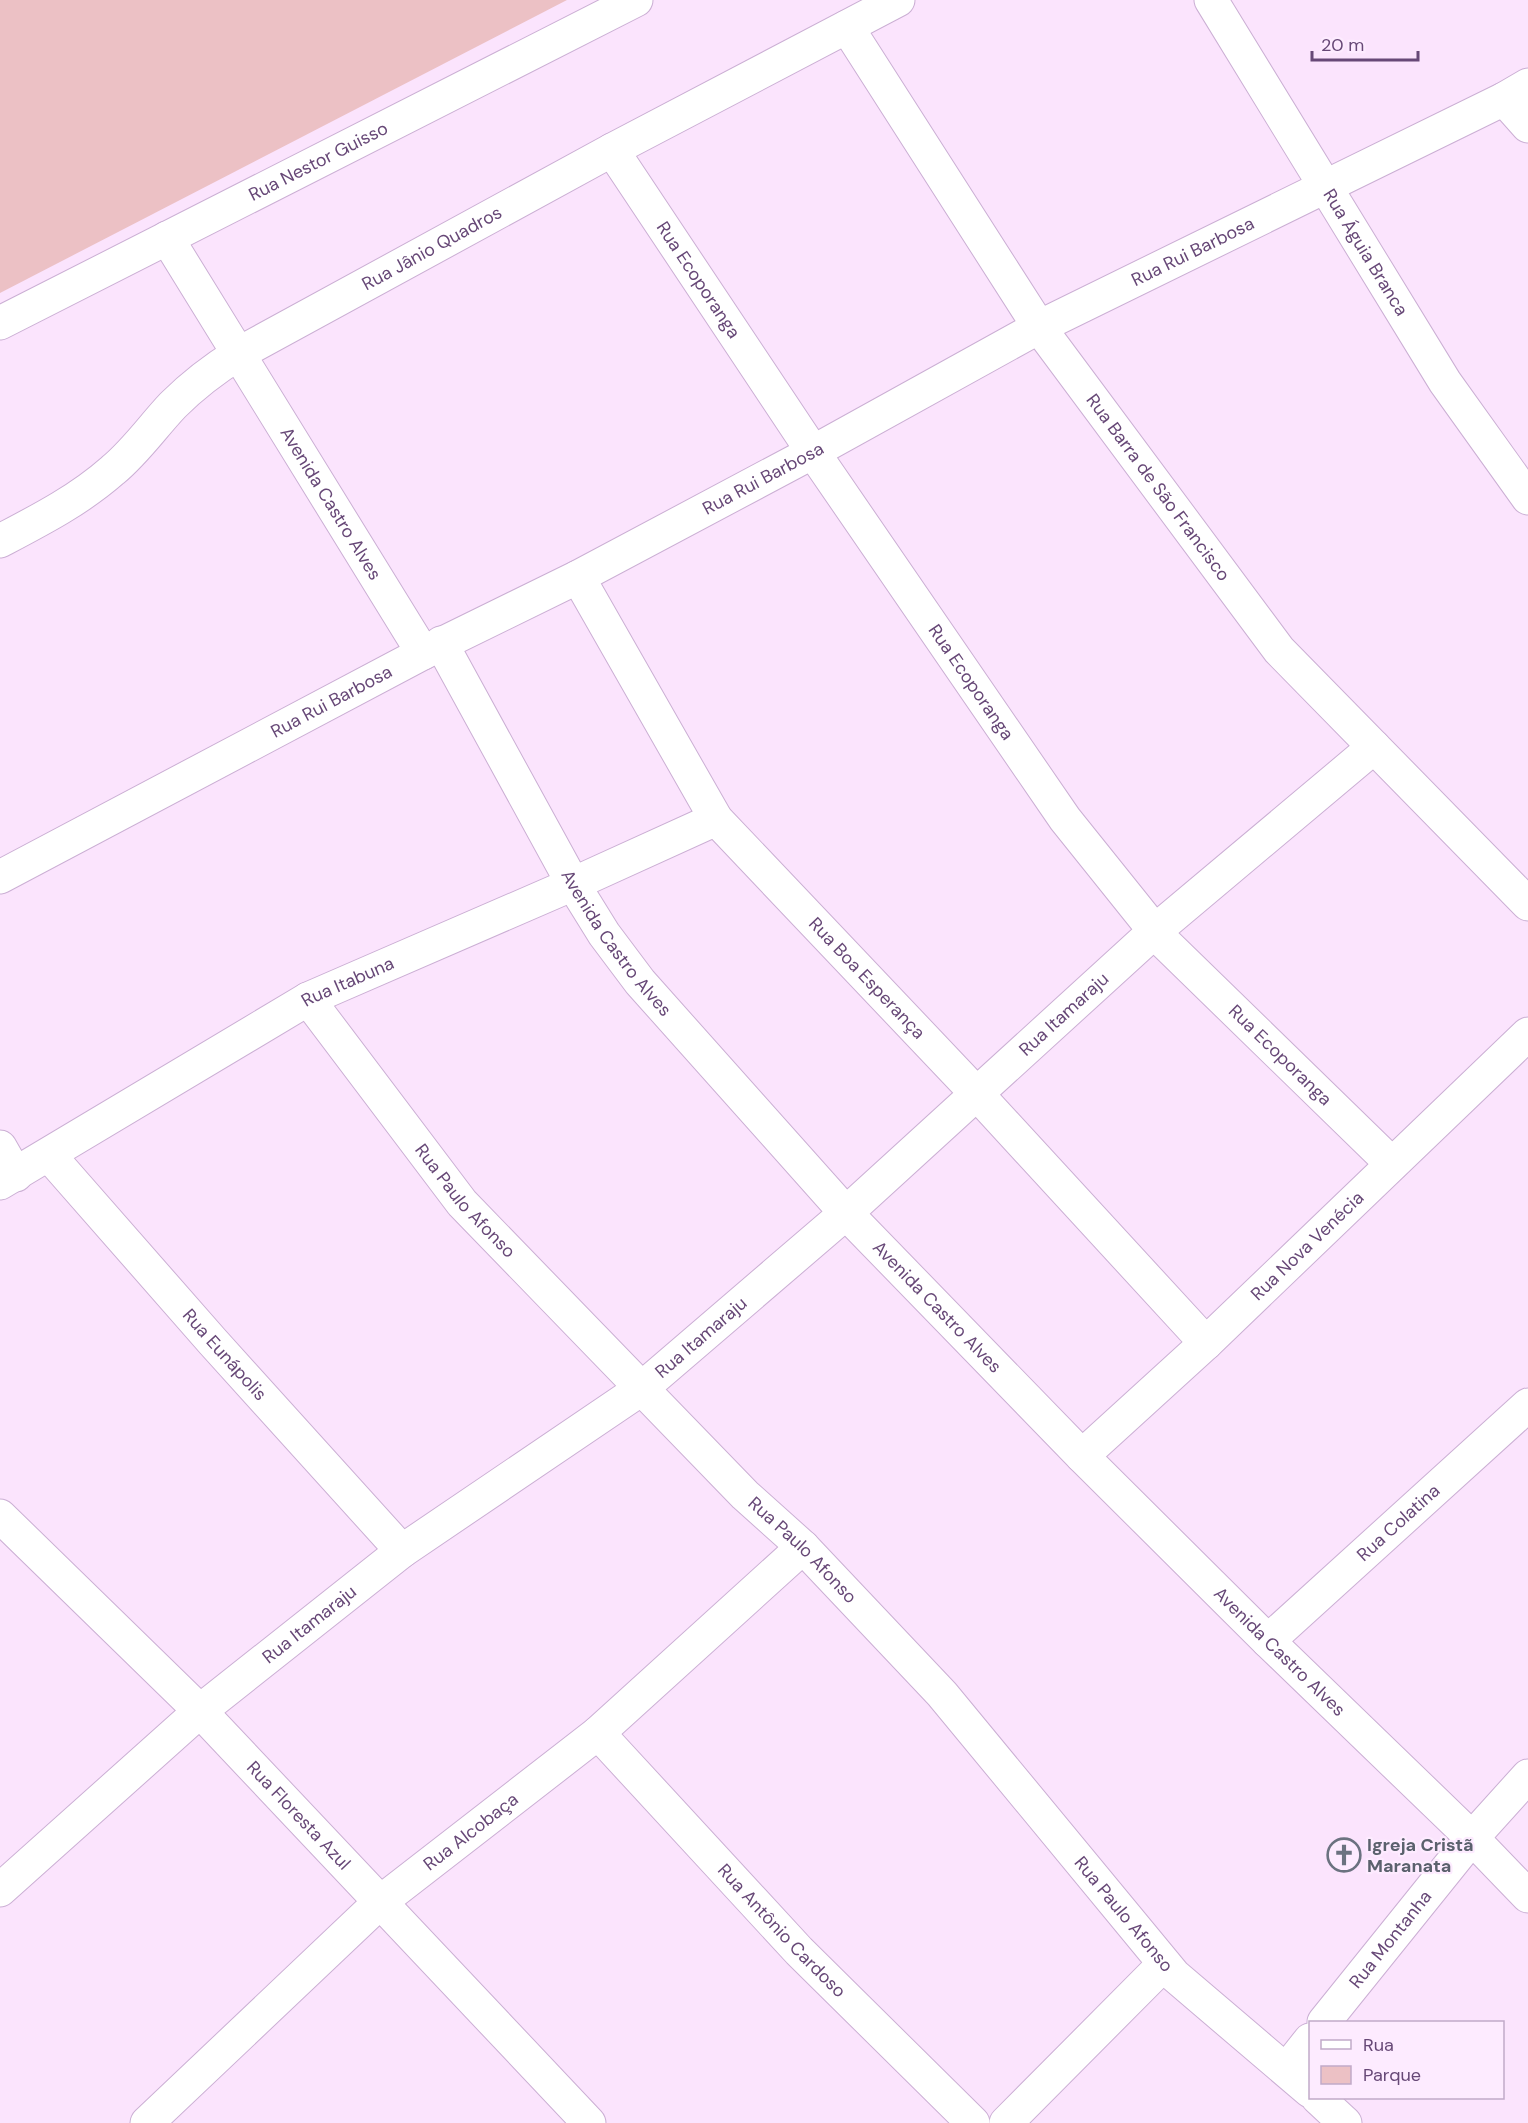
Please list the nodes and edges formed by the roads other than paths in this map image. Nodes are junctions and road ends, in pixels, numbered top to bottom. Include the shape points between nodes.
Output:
1 (636, 0) edge
2 (898, 0) edge
3 (1211, 0) edge
4 (847, 27) junction
5 (1516, 92) edge
6 (1528, 126) edge
7 (612, 150) junction
8 (1325, 186) junction
9 (167, 238) junction
10 (0, 323) edge
11 (1039, 327) junction
12 (238, 354) junction
13 (813, 452) junction
14 (1528, 498) edge
15 (0, 542) edge
16 (578, 577) junction
17 (432, 648) junction
18 (1374, 747) junction
19 (716, 819) junction
20 (0, 877) edge
21 (573, 884) junction
22 (1528, 904) edge
23 (1155, 931) junction
24 (308, 999) junction
25 (1528, 1034) edge
26 (977, 1094) junction
27 (0, 1146) edge
28 (49, 1155) junction
29 (1392, 1164) junction
30 (8, 1179) edge
31 (846, 1213) junction
32 (1206, 1343) junction
33 (641, 1389) junction
34 (1528, 1404) edge
35 (1082, 1456) junction
36 (1, 1518) edge
37 (803, 1547) junction
38 (402, 1551) junction
39 (1268, 1641) junction
40 (200, 1711) junction
41 (598, 1733) junction
42 (1528, 1776) edge
43 (1472, 1838) junction
44 (0, 1890) edge
45 (1528, 1896) edge
46 (379, 1903) junction
47 (1164, 1964) junction
48 (1325, 2021) edge
49 (1309, 2047) edge
50 (1299, 2080) edge
51 (1320, 2099) edge
52 (580, 2120) edge
53 (147, 2123) edge
54 (973, 2123) edge
55 (1006, 2123) edge
56 (1345, 2123) edge

1 - 9 street, Rua Nestor Guisso
2 - 4 street, Rua Jânio Quadros
3 - 8 street, Rua Águia Branca
4 - 7 street, Rua Jânio Quadros
4 - 11 street, Rua Barra de São Francisco
5 - 6 street
5 - 8 street, Rua Rui Barbosa
7 - 12 street, Rua Jânio Quadros
7 - 13 street, Rua Ecoporanga
8 - 11 street, Rua Rui Barbosa
8 - 14 street, Rua Águia Branca via 1445,382
9 - 10 street, Rua Nestor Guisso
9 - 12 street, Avenida Castro Alves
11 - 13 street, Rua Rui Barbosa
11 - 18 street, Rua Barra de São Francisco via 1279,650
12 - 15 street, Rua Jânio Quadros via 206,374 114,469 75,500
12 - 17 street, Avenida Castro Alves
13 - 16 street, Rua Rui Barbosa
13 - 23 street, Rua Ecoporanga via 1065,819
16 - 17 street, Rua Rui Barbosa
16 - 19 street, Rua Boa Esperança
17 - 20 street, Rua Rui Barbosa
17 - 21 street, Avenida Castro Alves
18 - 22 street, Rua Barra de São Francisco
18 - 23 street, Rua Itamaraju
19 - 21 street, Rua Itabuna
19 - 26 street, Rua Boa Esperança
21 - 24 street, Rua Itabuna
21 - 31 street, Avenida Castro Alves via 603,934 640,982
23 - 26 street, Rua Itamaraju
23 - 29 street, Rua Ecoporanga
24 - 28 street, Rua Itabuna
24 - 33 street, Rua Paulo Afonso via 462,1203
25 - 29 street, Rua Nova Venécia
26 - 31 street, Rua Itamaraju
26 - 32 street, Rua Boa Esperança
27 - 30 street
28 - 30 street, Rua Itabuna
28 - 38 street, Rua Eunápolis
29 - 32 street, Rua Nova Venécia
31 - 33 street, Rua Itamaraju
31 - 35 street, Avenida Castro Alves
32 - 35 street, Rua Nova Venécia
33 - 37 street, Rua Paulo Afonso via 745,1495
33 - 38 street, Rua Itamaraju
34 - 39 street, Rua Colatina
35 - 39 street, Avenida Castro Alves
36 - 40 street, Rua Floresta Azul
37 - 41 street, Rua Alcobaça
37 - 47 street, Rua Paulo Afonso via 942,1694
38 - 40 street, Rua Itamaraju
39 - 43 street, Avenida Castro Alves
40 - 44 street, Rua Itamaraju
40 - 46 street, Rua Floresta Azul
41 - 46 street, Rua Alcobaça
41 - 54 street, Rua Antônio Cardoso via 799,1951
42 - 43 street, Rua Montanha
43 - 45 street, Avenida Castro Alves
43 - 48 street, Rua Montanha
46 - 52 street, Rua Floresta Azul
46 - 53 street, Rua Alcobaça
47 - 50 street, Rua Paulo Afonso
47 - 55 street
49 - 50 street
51 - 56 street

